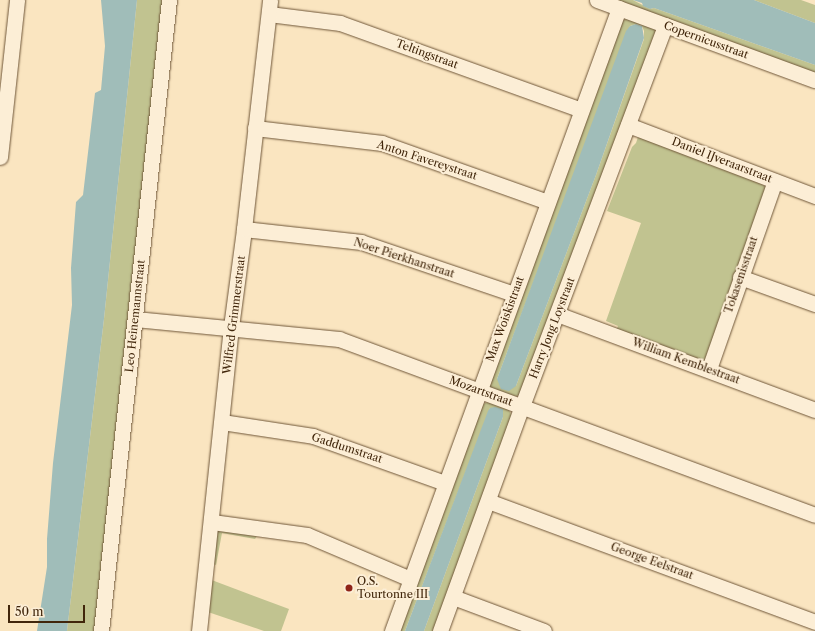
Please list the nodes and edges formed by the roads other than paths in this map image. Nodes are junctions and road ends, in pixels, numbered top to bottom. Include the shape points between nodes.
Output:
1 (17, 0) edge
2 (169, 0) edge
3 (597, 0) edge
4 (269, 7) edge
5 (619, 8) junction
6 (665, 25) junction
7 (815, 80) edge
8 (581, 110) junction
9 (628, 125) junction
10 (255, 128) junction
11 (0, 157) edge
12 (775, 181) junction
13 (815, 196) edge
14 (548, 202) junction
15 (244, 229) junction
16 (740, 277) junction
17 (514, 294) junction
18 (815, 304) edge
19 (557, 314) junction
20 (135, 319) junction
21 (231, 327) junction
22 (708, 369) junction
23 (479, 391) junction
24 (522, 406) junction
25 (815, 410) edge
26 (222, 422) junction
27 (445, 483) junction
28 (488, 501) junction
29 (815, 515) edge
30 (212, 522) junction
31 (410, 579) junction
32 (453, 597) junction
33 (815, 622) edge
34 (101, 631) edge
35 (199, 631) edge
36 (392, 631) edge
37 (440, 631) edge
38 (544, 631) edge

1 - 11 street
2 - 20 street, Leo Heinemannstraat
3 - 5 street, Copernicusstraat
4 - 8 street, Teltingstraat via 340,23
4 - 10 street, Wilfred Grimmerstraat
5 - 6 street, Copernicusstraat
5 - 8 street, Max Woiskistraat
6 - 7 street, Copernicusstraat
6 - 9 street, Harry Jong Loystraat
8 - 14 street, Max Woiskistraat
9 - 12 street, Daniel IJveraarstraat
9 - 19 street, Harry Jong Loystraat
10 - 14 street, Anton Favereystraat via 382,143
10 - 15 street, Wilfred Grimmerstraat
12 - 13 street, Daniel IJveraarstraat
12 - 16 street, Tokasenisstraat
14 - 17 street, Max Woiskistraat
15 - 17 street, Noer Pierkhanstraat via 361,242
15 - 21 street, Wilfred Grimmerstraat
16 - 18 street
16 - 22 street, Tokasenisstraat
17 - 23 street, Max Woiskistraat
19 - 22 street, William Kemblestraat
19 - 24 street, Harry Jong Loystraat
20 - 21 street, Mozartstraat
20 - 34 street, Leo Heinemannstraat
21 - 23 street, Mozartstraat via 339,339
21 - 26 street, Wilfred Grimmerstraat
22 - 25 street, William Kemblestraat
23 - 24 street, Mozartstraat
23 - 27 street, Max Woiskistraat
24 - 28 street, Harry Jong Loystraat
24 - 29 street, Mozartstraat
26 - 27 street, Gaddumstraat via 314,436
26 - 30 street, Wilfred Grimmerstraat
27 - 31 street, Max Woiskistraat
28 - 32 street, Harry Jong Loystraat
28 - 33 street, George Eelstraat
30 - 31 street via 307,535
30 - 35 street, Wilfred Grimmerstraat
31 - 36 street, Max Woiskistraat
32 - 37 street, Harry Jong Loystraat
32 - 38 street

